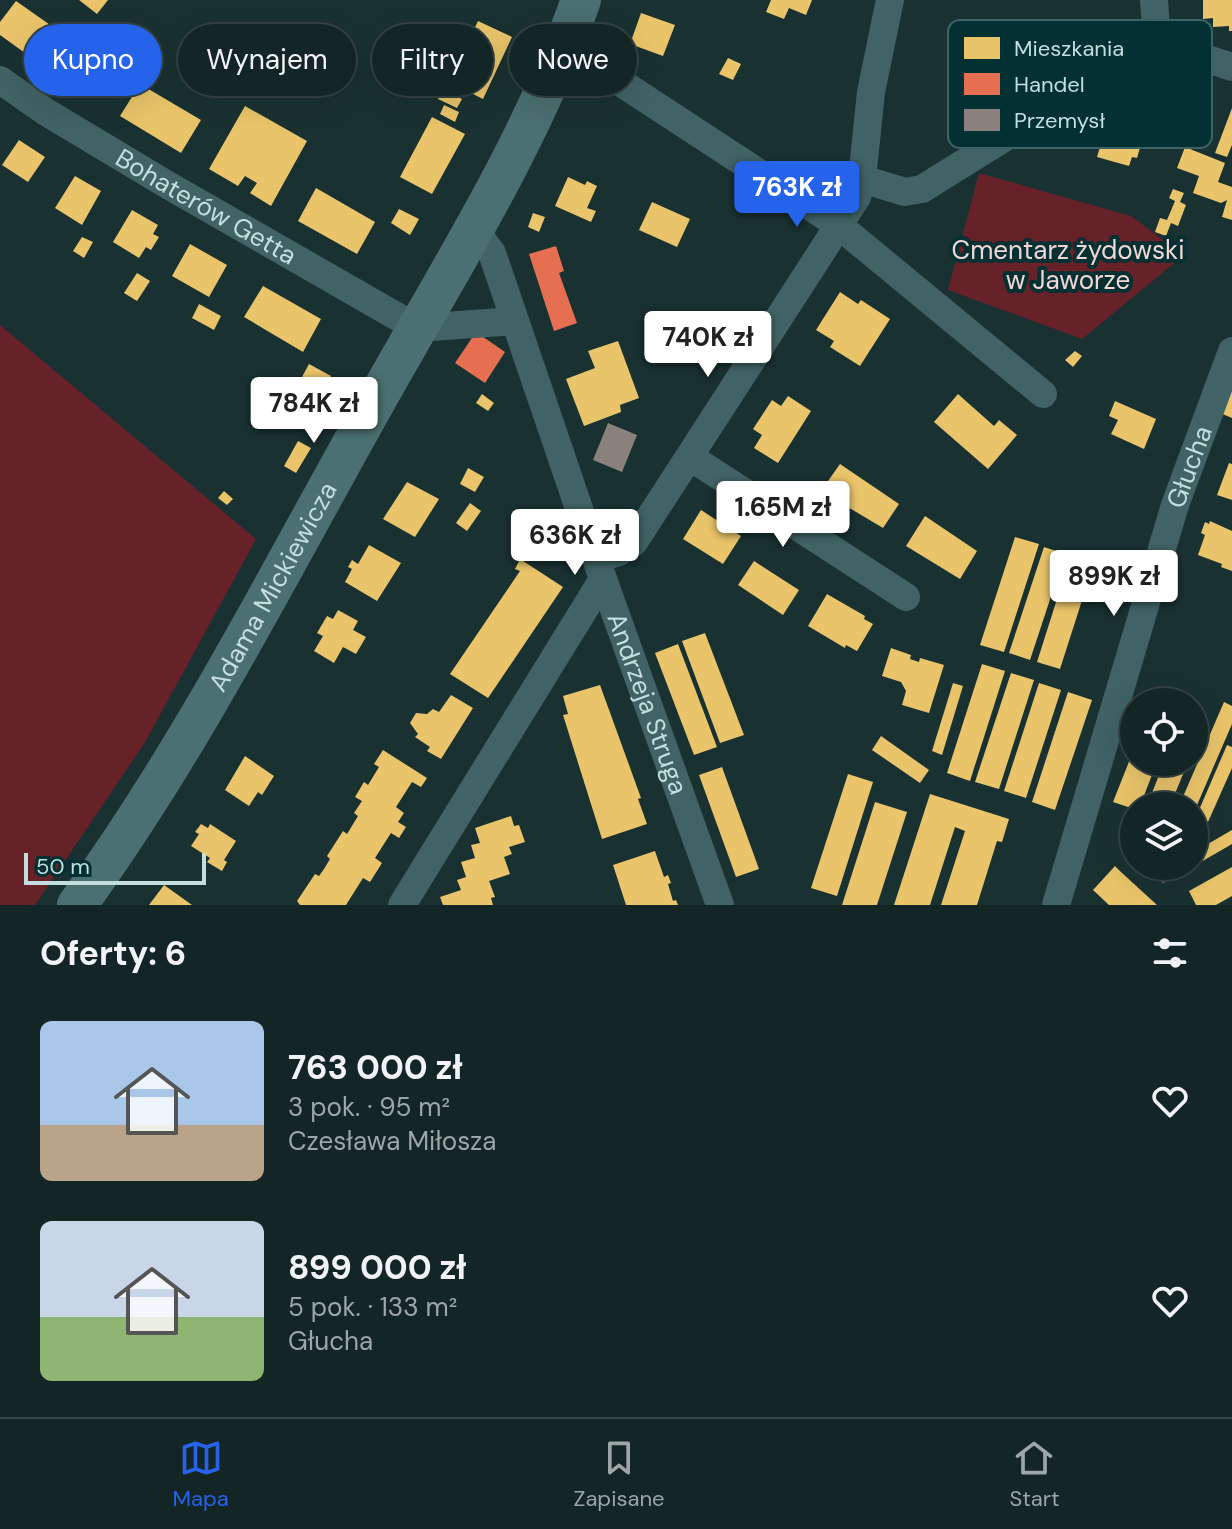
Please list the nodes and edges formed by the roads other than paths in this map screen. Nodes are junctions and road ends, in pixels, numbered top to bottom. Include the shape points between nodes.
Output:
1 (581, 0) edge
2 (890, 0) edge
3 (1154, 0) edge
4 (1155, 20) edge
5 (573, 24) edge
6 (1212, 61) edge
7 (1232, 67) edge
8 (0, 80) edge
9 (637, 93) edge
10 (542, 96) edge
11 (988, 148) edge
12 (862, 179) junction
13 (837, 224) junction
14 (473, 228) junction
15 (515, 321) junction
16 (417, 328) junction
17 (1232, 351) edge
18 (1043, 394) dead end
19 (690, 457) junction
20 (600, 569) junction
21 (906, 597) dead end
22 (407, 902) edge
23 (77, 905) edge
24 (720, 905) edge
25 (1056, 905) edge

1 - 5 main road, Adama Mickiewicza
2 - 12 street via 871,92
3 - 4 street
6 - 7 street
8 - 16 street, Bohaterów Getta via 126,160
9 - 13 street
10 - 14 main road, Adama Mickiewicza
11 - 12 street via 922,189 905,192
12 - 13 street via 857,197
13 - 18 street
13 - 19 street
14 - 15 street, Andrzeja Struga via 492,253
14 - 16 main road, Adama Mickiewicza
15 - 16 street
15 - 20 street, Andrzeja Struga
16 - 23 main road, Adama Mickiewicza via 174,761
17 - 25 street, Głucha via 1175,505
19 - 20 street via 634,542
19 - 21 street
20 - 22 street
20 - 24 street, Andrzeja Struga

